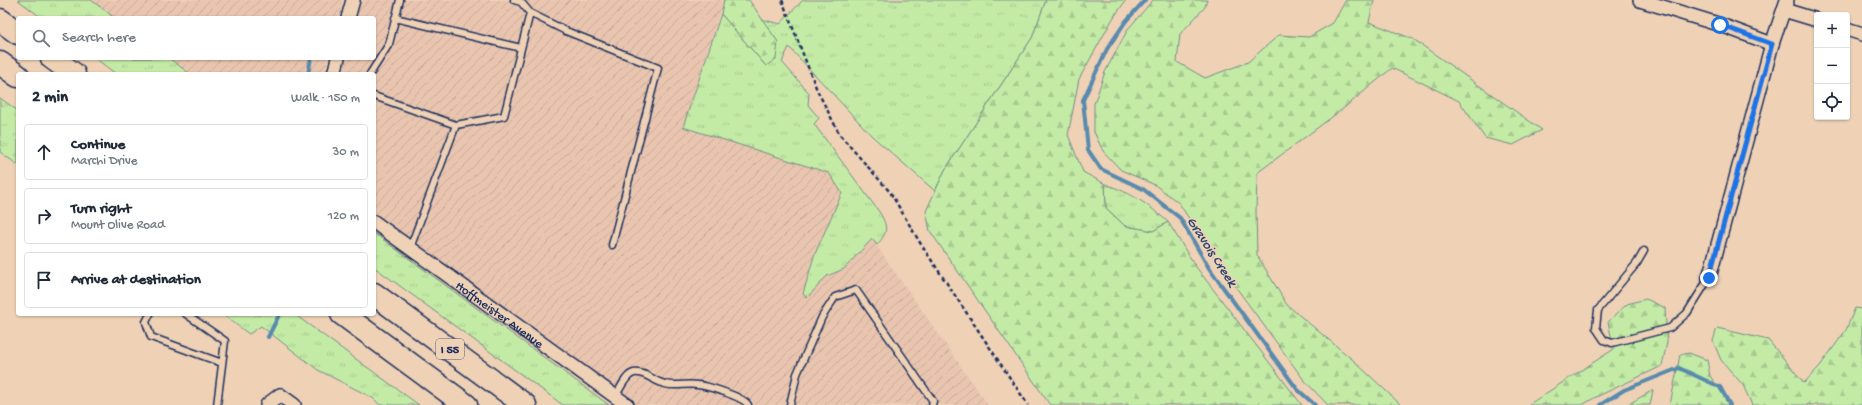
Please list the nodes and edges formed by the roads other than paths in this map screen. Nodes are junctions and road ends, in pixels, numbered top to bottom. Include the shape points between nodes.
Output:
1 (353, 0) edge
2 (400, 0) edge
3 (514, 0) edge
4 (1640, 0) edge
5 (1786, 5) edge
6 (530, 13) junction
7 (349, 16) edge
8 (395, 18) junction
9 (1814, 19) edge
10 (0, 20) edge
11 (1850, 30) edge
12 (16, 32) edge
13 (1862, 34) edge
14 (1772, 44) junction
15 (521, 48) junction
16 (55, 60) edge
17 (338, 60) edge
18 (0, 63) edge
19 (71, 72) edge
20 (334, 72) edge
21 (371, 72) edge
22 (16, 75) edge
23 (376, 97) edge
24 (456, 125) junction
25 (376, 223) edge
26 (612, 245) dead end
27 (410, 248) junction
28 (1644, 251) dead end
29 (1709, 278) joint
30 (376, 295) edge
31 (149, 316) edge
32 (189, 316) edge
33 (345, 316) edge
34 (222, 363) junction
35 (615, 397) junction
36 (933, 404) edge
37 (217, 405) edge
38 (267, 405) edge
39 (294, 405) edge
40 (466, 405) edge
41 (525, 405) edge
42 (627, 405) edge
43 (748, 405) edge
44 (790, 405) edge

1 - 7 street
2 - 8 lane
3 - 6 lane via 521,2
4 - 14 street
5 - 9 street
5 - 14 street
6 - 15 lane
6 - 26 lane via 566,31 658,68
8 - 15 lane
8 - 21 lane via 389,44
10 - 12 highway
11 - 13 street
14 - 29 street
15 - 24 lane via 504,116
16 - 19 highway
17 - 20 street
18 - 22 highway
23 - 24 lane
24 - 27 lane
25 - 27 street, Hoffmeister Avenue
27 - 35 street, Hoffmeister Avenue
28 - 29 lane via 1598,310 1596,328 1604,340 1612,343 1670,328 1687,313
30 - 41 highway, I 55
31 - 34 lane via 146,322 151,337
32 - 34 lane via 225,341
33 - 40 highway, I 55
34 - 37 lane
35 - 42 street, Hoffmeister Avenue
35 - 43 lane via 627,378 638,372 663,384 698,385 742,399
36 - 44 lane via 856,290 835,297 822,317 797,374
38 - 39 street via 280,395

